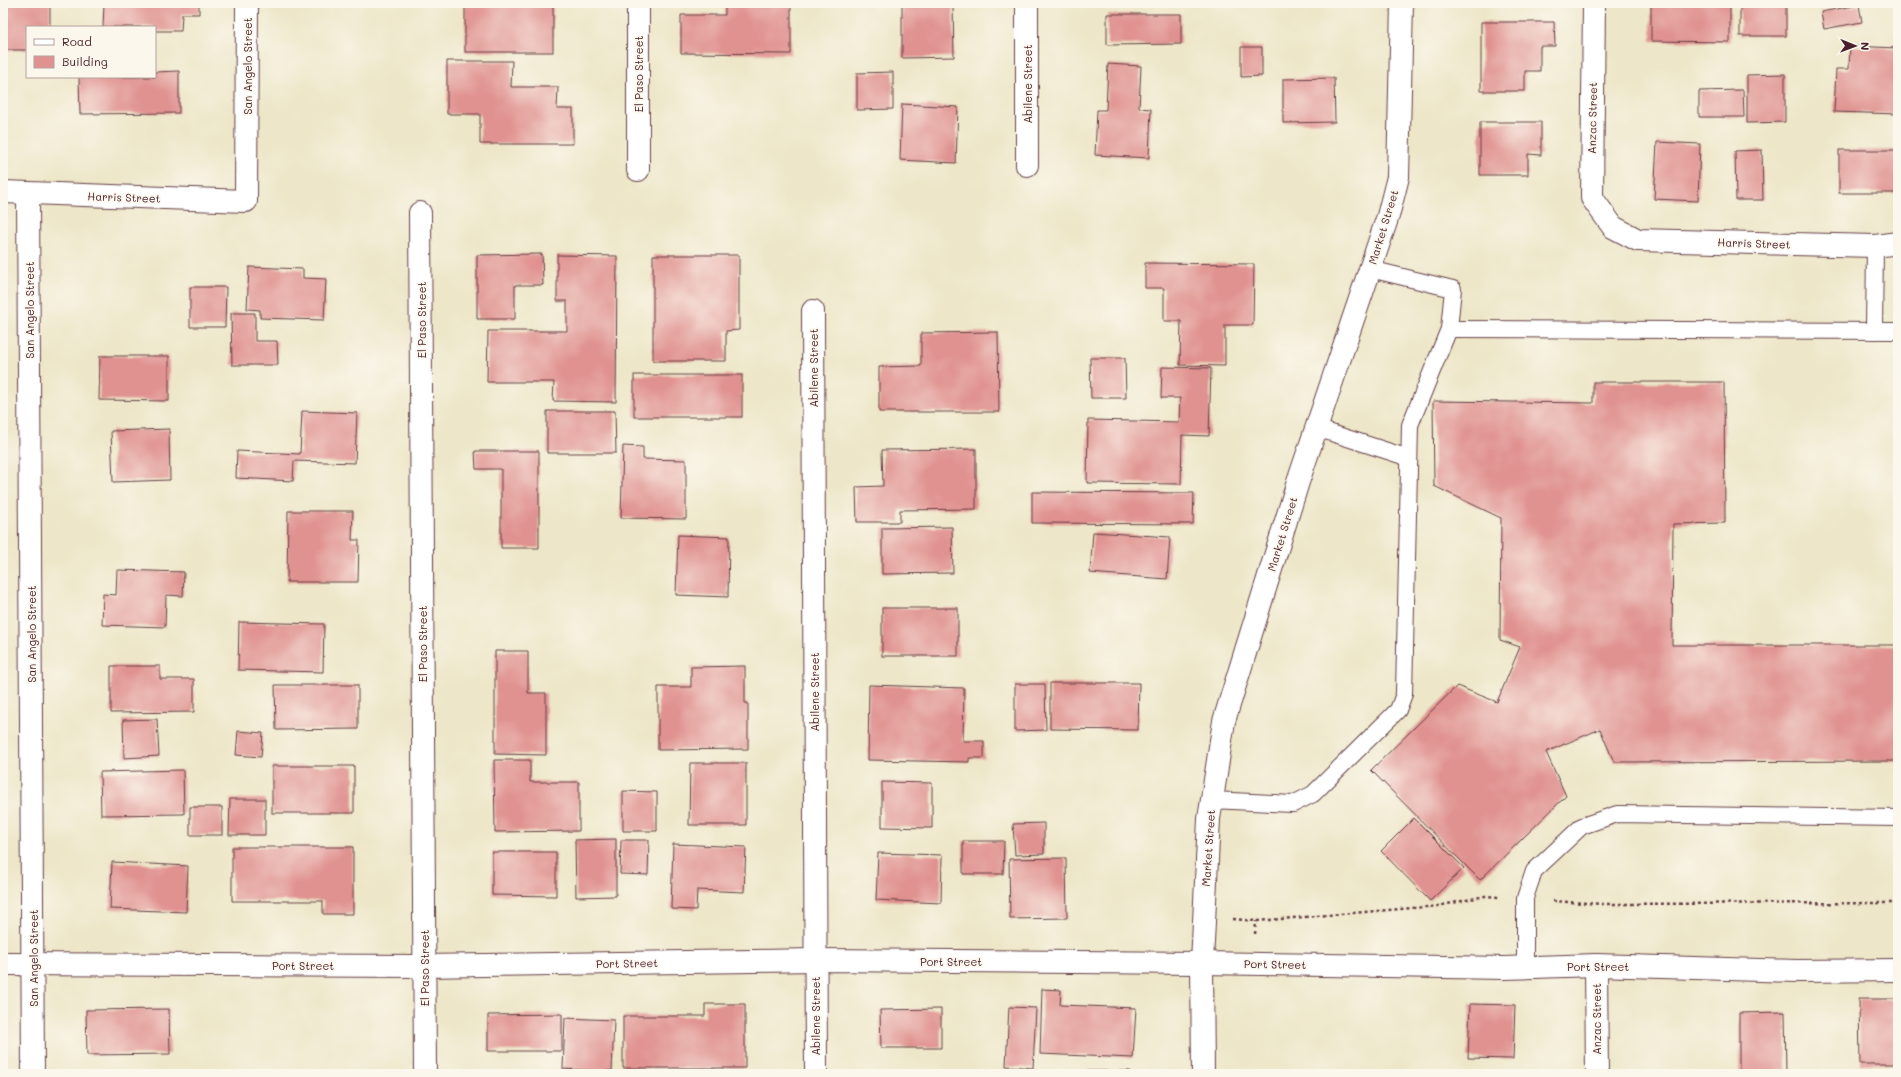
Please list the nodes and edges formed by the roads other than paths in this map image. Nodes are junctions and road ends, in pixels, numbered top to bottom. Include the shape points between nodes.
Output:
1 (247, 3) edge
2 (638, 3) edge
3 (1027, 3) edge
4 (1402, 3) edge
5 (1594, 3) edge
6 (1027, 165) dead end
7 (638, 170) dead end
8 (3, 192) edge
9 (28, 194) junction
10 (246, 201) joint
11 (420, 213) dead end
12 (1613, 227) joint
13 (1898, 243) edge
14 (1875, 246) junction
15 (1370, 269) junction
16 (813, 311) dead end
17 (1448, 329) junction
18 (1874, 331) junction
19 (1898, 331) edge
20 (1316, 428) junction
21 (1409, 458) junction
22 (1212, 800) junction
23 (1898, 818) edge
24 (815, 960) junction
25 (1202, 963) junction
26 (3, 964) edge
27 (33, 964) junction
28 (1596, 965) junction
29 (424, 966) junction
30 (1525, 967) junction
31 (1898, 970) edge
32 (33, 1074) edge
33 (425, 1074) edge
34 (816, 1074) edge
35 (1204, 1074) edge
36 (1597, 1074) edge

1 - 10 street, San Angelo Street
2 - 7 street, El Paso Street
3 - 6 street, Abilene Street
4 - 15 street, Market Street via 1398,177
5 - 12 street, Anzac Street via 1592,198
8 - 9 street, Harris Street
9 - 10 street, Harris Street
9 - 27 street, San Angelo Street
11 - 29 street, El Paso Street
12 - 14 street, Harris Street via 1638,240
13 - 14 street, Harris Street
14 - 18 lane
15 - 17 lane via 1453,289
15 - 20 street, Market Street
16 - 24 street, Abilene Street
17 - 18 lane
17 - 21 lane via 1410,425
18 - 19 lane
20 - 21 lane
20 - 22 street, Market Street via 1224,721
21 - 22 lane via 1406,666 1404,694 1398,710 1313,794 1293,804
22 - 25 street, Market Street
23 - 30 lane via 1617,814 1582,826 1534,871 1525,898
24 - 25 street, Port Street
24 - 29 street, Port Street
24 - 34 street, Abilene Street
25 - 30 street, Port Street
25 - 35 street, Market Street
26 - 27 street, Port Street
27 - 29 street, Port Street
27 - 32 street, San Angelo Street
28 - 30 street, Port Street
28 - 31 street, Port Street via 1797,971
28 - 36 street, Anzac Street
29 - 33 street, El Paso Street

